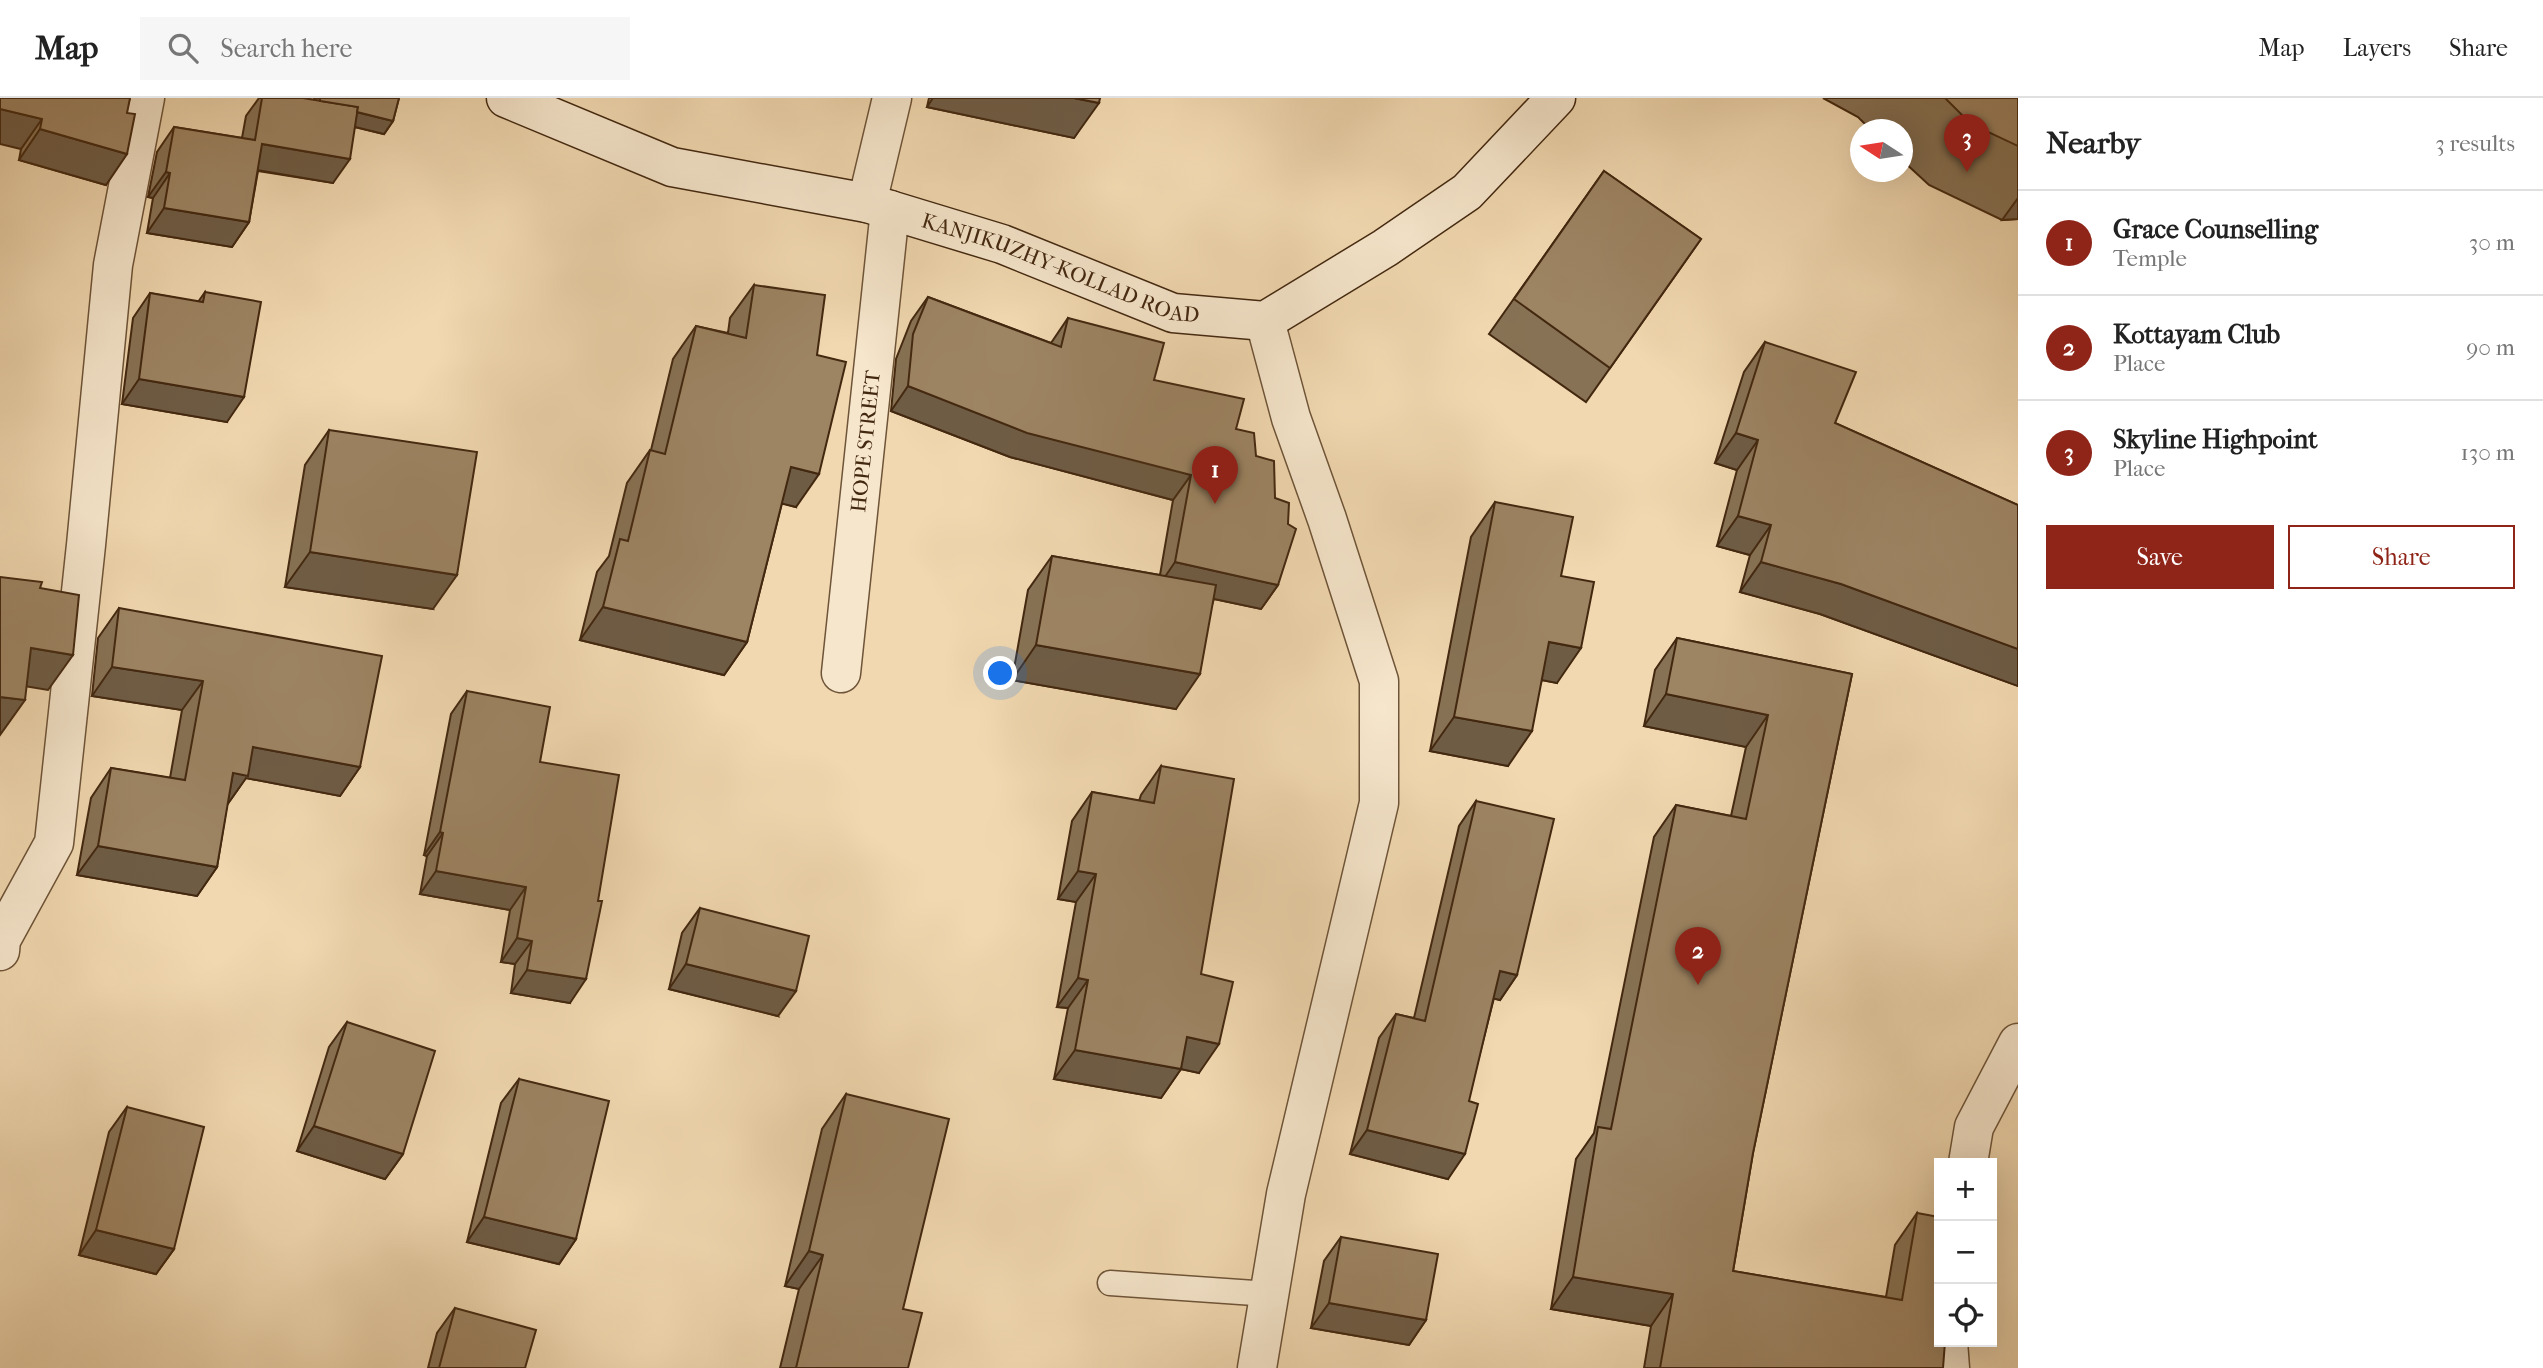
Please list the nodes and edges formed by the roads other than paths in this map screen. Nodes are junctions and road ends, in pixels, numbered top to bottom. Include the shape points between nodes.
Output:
1 (145, 98) edge
2 (506, 98) edge
3 (892, 98) edge
4 (1556, 98) edge
5 (878, 207) junction
6 (1265, 321) junction
7 (841, 673) dead end
8 (0, 944) edge
9 (2018, 1043) edge
10 (1969, 1158) edge
11 (1110, 1283) dead end
12 (1269, 1294) junction
13 (1948, 1347) edge
14 (1257, 1368) edge
15 (1950, 1368) edge

1 - 8 street via 113,265 54,843
2 - 5 street, KANJIKUZHY-KOLLAD ROAD via 672,167
3 - 5 street, HOPE STREET
4 - 6 street via 1467,192
5 - 6 street, KANJIKUZHY-KOLLAD ROAD via 1002,244 1173,313
5 - 7 street, HOPE STREET
6 - 12 street via 1291,418 1379,681 1379,803 1286,1194
9 - 10 street via 1974,1127
11 - 12 lane
12 - 14 street
13 - 15 street

